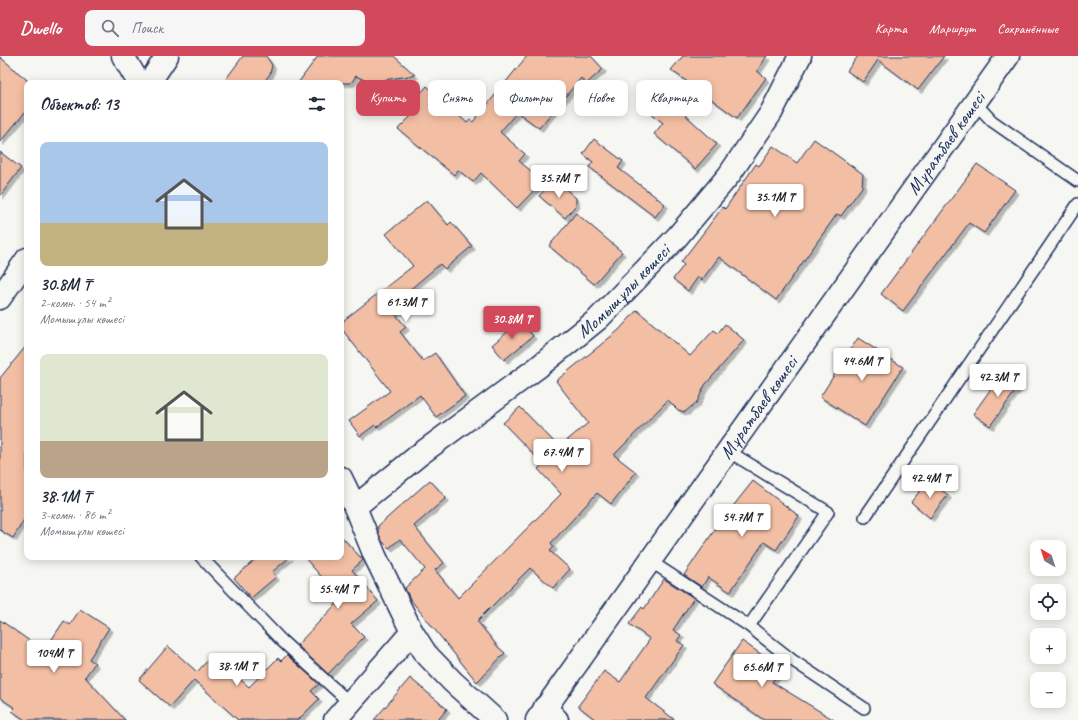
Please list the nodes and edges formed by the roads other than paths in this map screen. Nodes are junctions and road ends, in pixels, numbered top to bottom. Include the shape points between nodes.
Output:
1 (123, 56) edge
2 (167, 56) edge
3 (800, 56) edge
4 (1008, 56) edge
5 (137, 80) edge
6 (151, 80) edge
7 (975, 103) junction
8 (1078, 181) edge
9 (1078, 204) edge
10 (24, 263) edge
11 (0, 298) edge
12 (728, 450) junction
13 (344, 484) edge
14 (355, 507) junction
15 (865, 517) dead end
16 (204, 560) edge
17 (650, 561) junction
18 (749, 626) junction
19 (412, 632) junction
20 (350, 703) junction
21 (864, 708) dead end
22 (546, 716) edge
23 (335, 720) edge
24 (495, 720) edge

1 - 5 street
2 - 6 street
3 - 14 street, Момышұлы көшесі via 771,112 729,175 677,237 598,318 537,368 419,455
4 - 7 street, Мұратбаев көшесі
7 - 8 lane via 992,121
7 - 12 street, Мұратбаев көшесі
9 - 15 lane
10 - 11 street
12 - 17 street, Мұратбаев көшесі
12 - 18 lane via 828,512
13 - 14 street
14 - 19 street via 375,556
16 - 20 lane via 282,641
17 - 18 lane
17 - 22 street, Мұратбаев көшесі
18 - 21 lane via 792,660
19 - 20 street
19 - 24 street via 426,654
20 - 23 street

